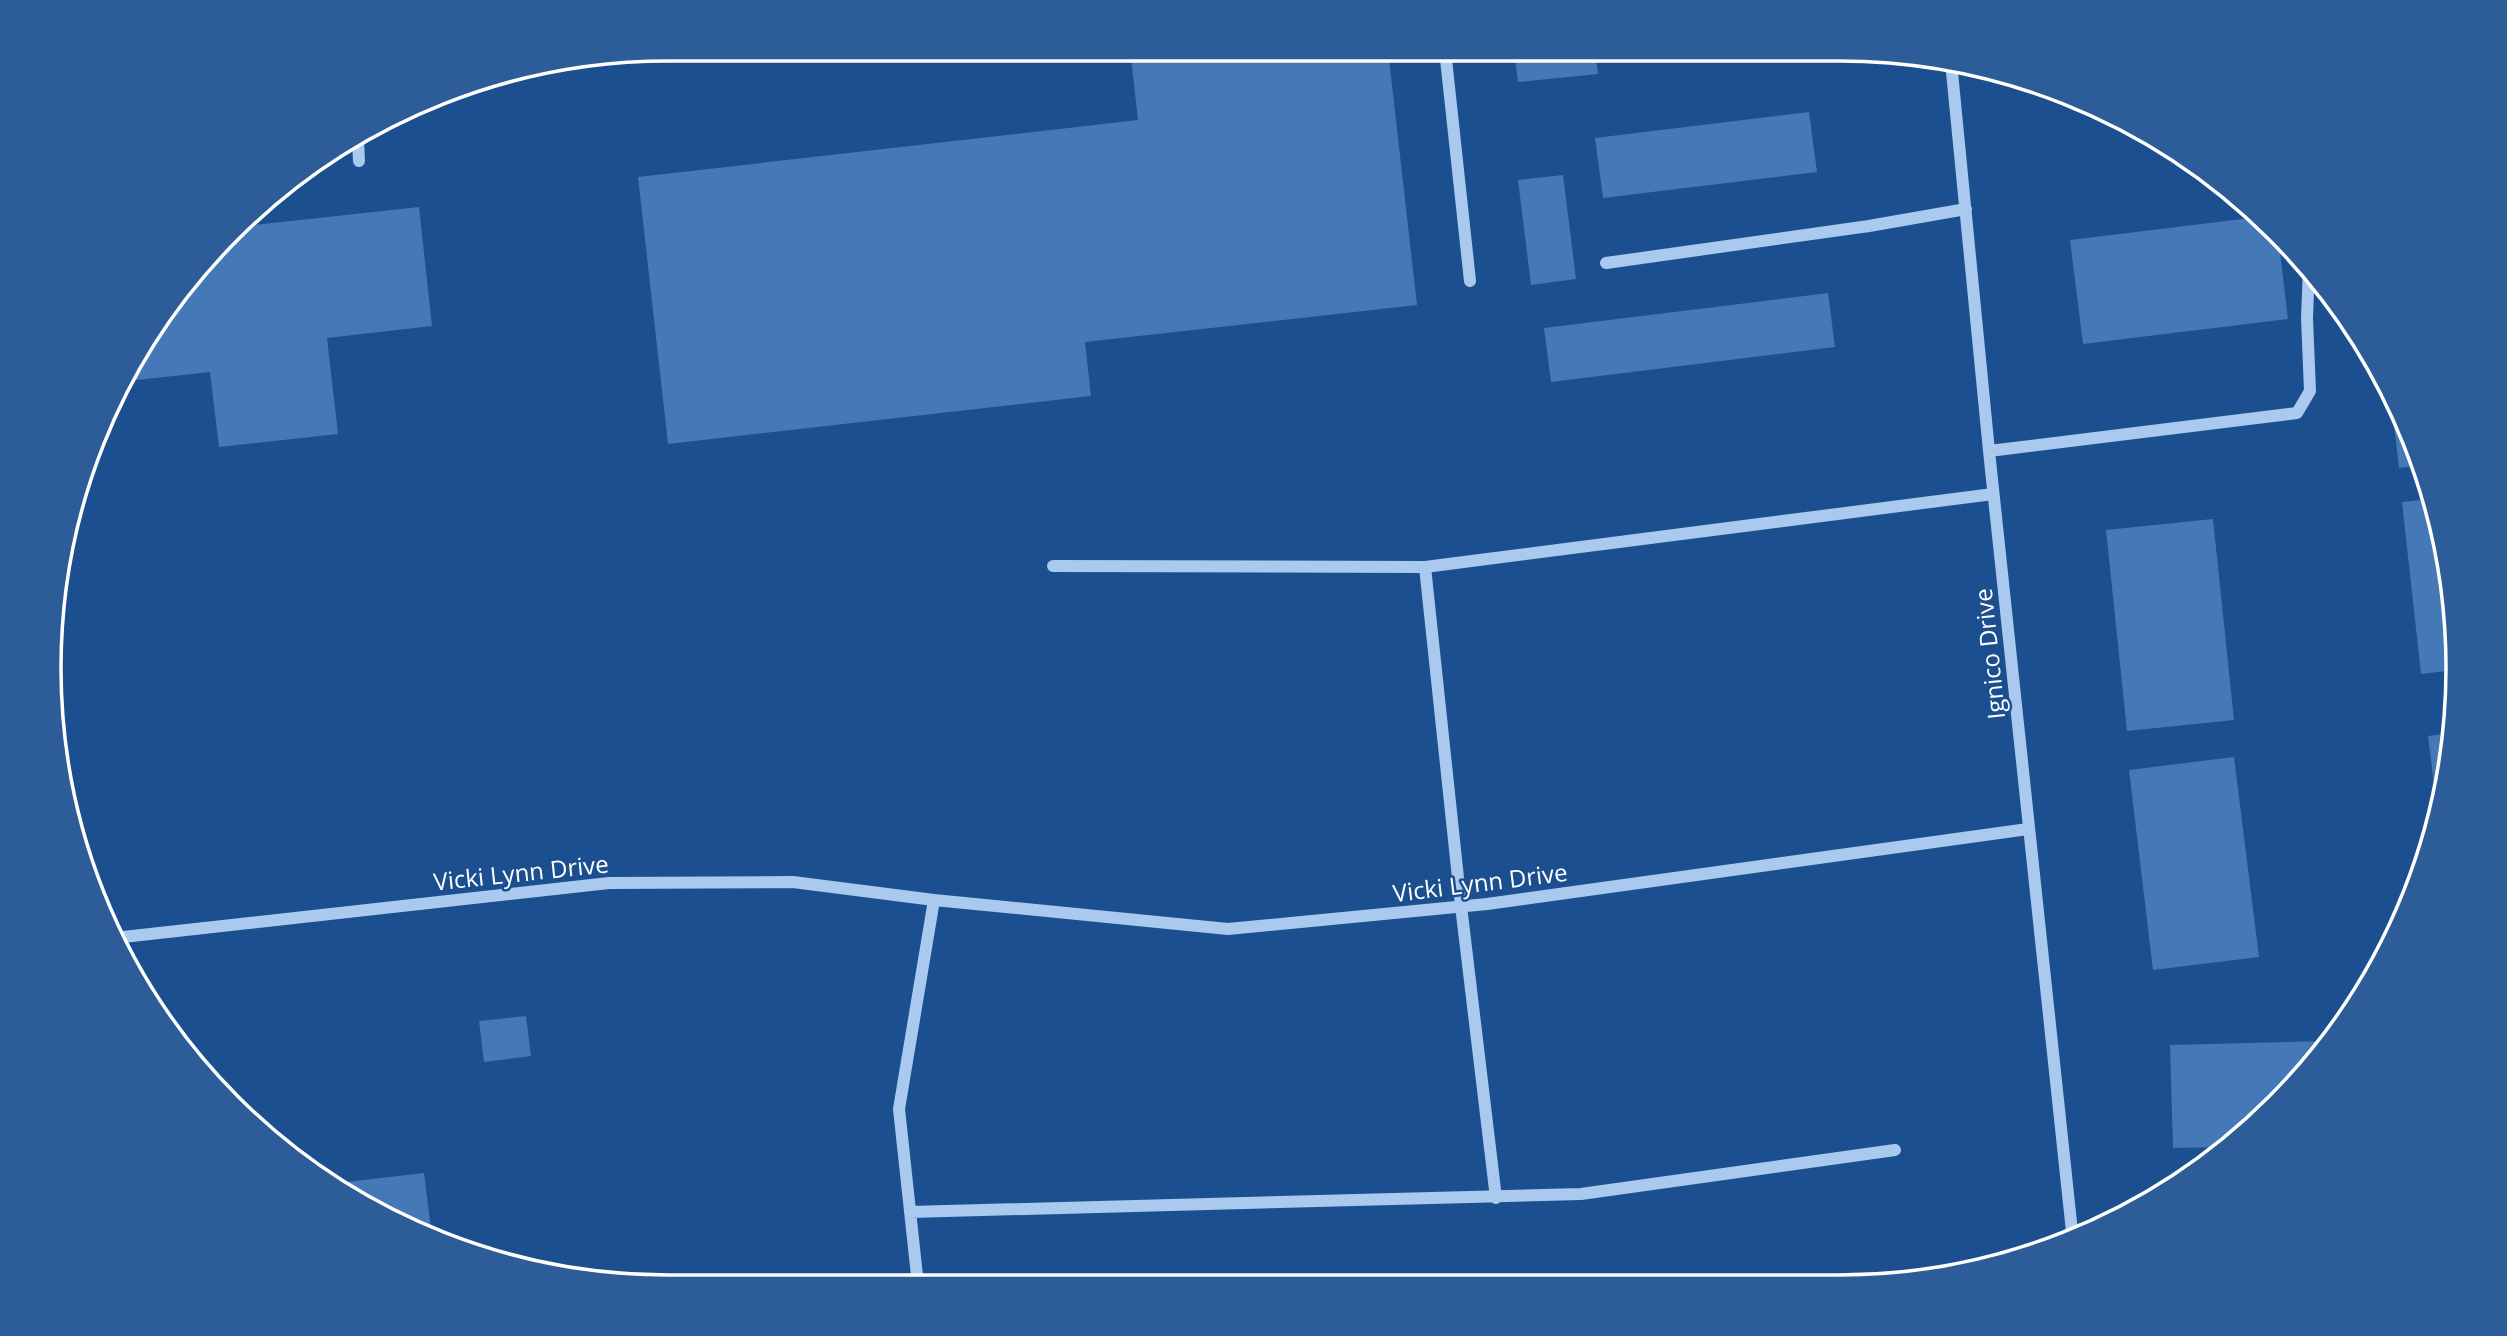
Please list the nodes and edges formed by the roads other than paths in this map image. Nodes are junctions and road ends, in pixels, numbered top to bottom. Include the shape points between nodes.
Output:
1 (1446, 61) edge
2 (1952, 72) edge
3 (358, 147) edge
4 (359, 161) dead end
5 (1966, 209) junction
6 (1606, 263) dead end
7 (1470, 281) dead end
8 (2308, 284) edge
9 (1989, 451) junction
10 (1993, 494) junction
11 (1053, 566) dead end
12 (1425, 567) junction
13 (2028, 829) junction
14 (934, 900) junction
15 (1461, 906) junction
16 (124, 937) edge
17 (1895, 1150) dead end
18 (1496, 1198) junction
19 (910, 1212) junction
20 (2072, 1229) edge
21 (917, 1275) edge

1 - 7 street
2 - 5 street, Ignico Drive
3 - 4 street
5 - 6 street
5 - 9 street, Ignico Drive
8 - 9 street via 2310,391 2297,413
9 - 10 street, Ignico Drive
10 - 12 street
10 - 13 street, Ignico Drive
11 - 12 street
12 - 15 street
13 - 15 street, Vicki Lynn Drive
13 - 20 street, Ignico Drive
14 - 15 street, Vicki Lynn Drive via 1228,929
14 - 16 street, Vicki Lynn Drive via 793,882 609,883
14 - 19 street via 899,1109
15 - 18 street
17 - 18 street via 1581,1194
18 - 19 street
19 - 21 street

